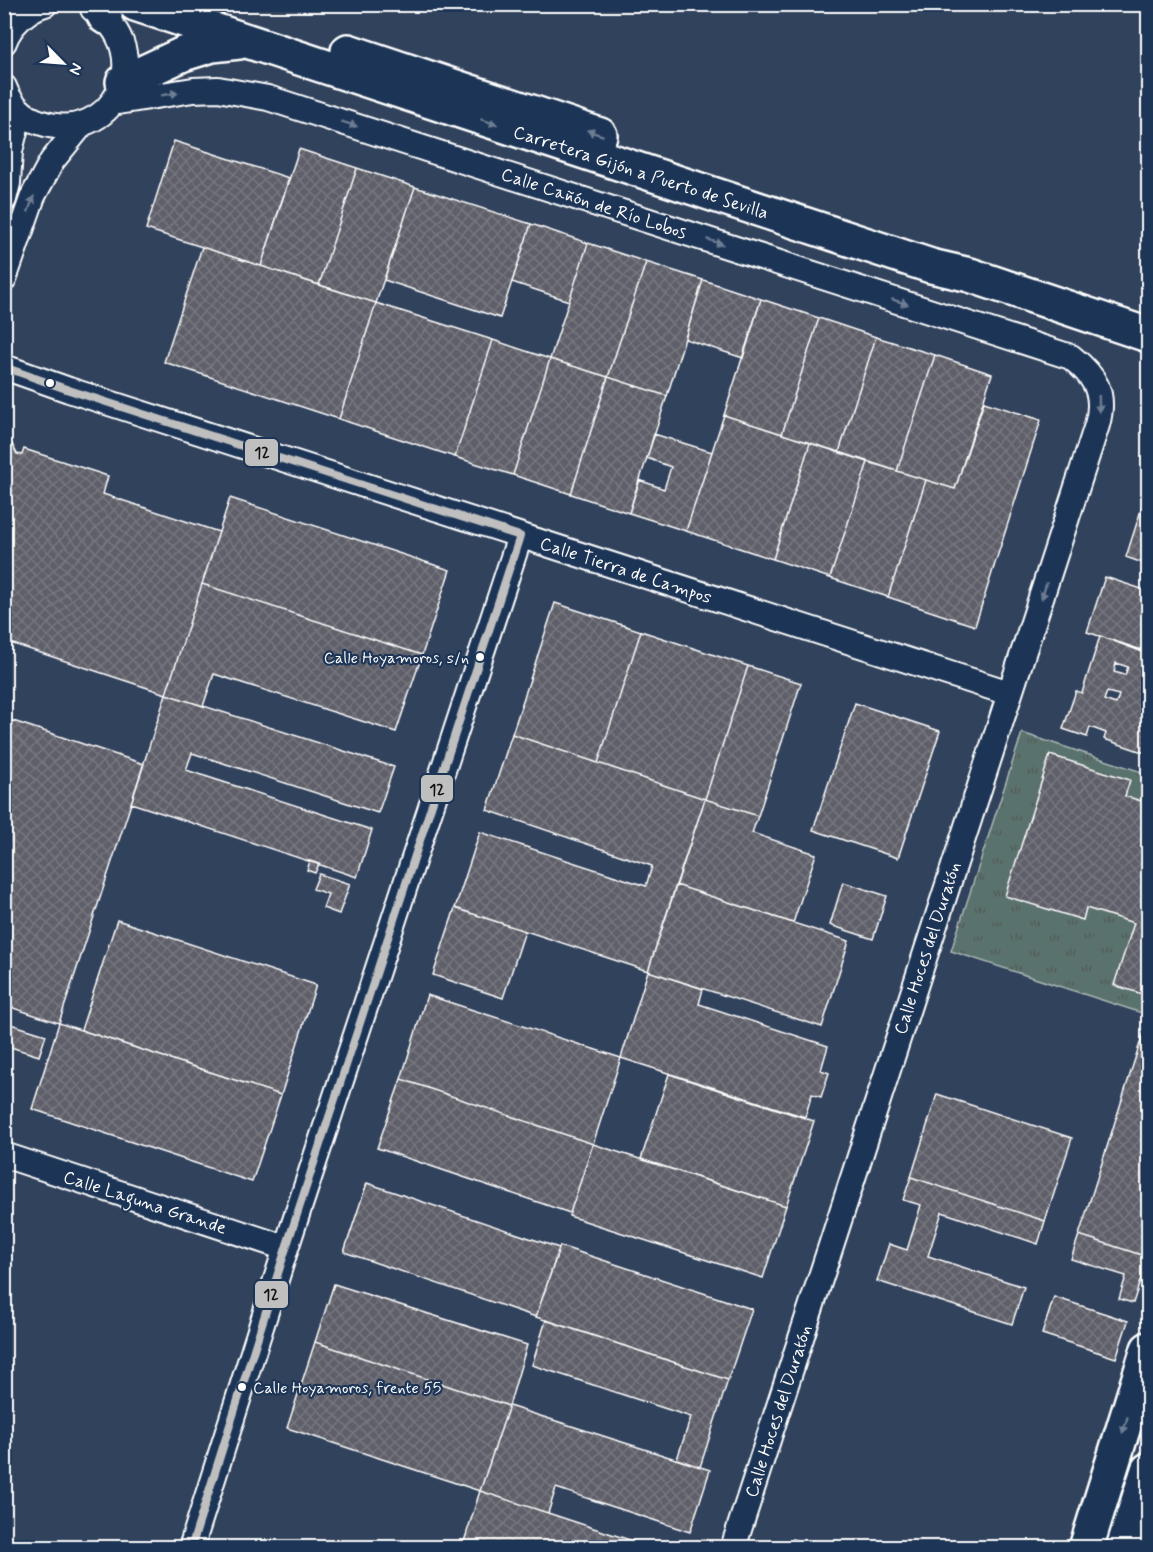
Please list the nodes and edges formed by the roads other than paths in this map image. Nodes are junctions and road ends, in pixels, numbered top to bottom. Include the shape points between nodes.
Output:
1 (45, 4) edge
2 (135, 4) edge
3 (176, 4) edge
4 (205, 4) edge
5 (95, 9) edge
6 (4, 42) edge
7 (247, 42) junction
8 (117, 93) junction
9 (489, 97) junction
10 (11, 104) edge
11 (82, 124) junction
12 (4, 199) edge
13 (4, 279) edge
14 (1149, 318) edge
15 (1149, 335) edge
16 (1071, 357) joint
17 (4, 367) edge
18 (520, 536) junction
19 (1010, 693) junction
20 (4, 1155) edge
21 (286, 1248) junction
22 (1149, 1349) edge
23 (1149, 1470) edge
24 (191, 1548) edge
25 (734, 1548) edge
26 (1086, 1548) edge
27 (1124, 1548) edge

1 - 6 street via 19,19
2 - 7 highway, Carretera Gijón a Puerto de Sevilla
3 - 9 highway via 389,76
4 - 9 highway, Carretera Gijón a Puerto de Sevilla
5 - 8 street via 116,31 123,47 126,64
7 - 8 highway via 212,45 183,54
7 -> 15 highway, Carretera Gijón a Puerto de Sevilla
8 - 11 street via 99,116
8 -> 16 street, Calle Cañón de Río Lobos via 218,89 268,98
14 -> 9 highway, Carretera Gijón a Puerto de Sevilla
10 - 11 street via 49,126
10 - 12 street
13 -> 11 street via 33,196 52,161
16 -> 19 street, Calle Hoces del Duratón via 1094,380 1100,416
17 - 18 street, Calle Tierra de Campos
18 - 19 street, Calle Tierra de Campos
18 - 21 street
19 - 25 street, Calle Hoces del Duratón
20 - 21 street, Calle Laguna Grande
21 - 24 street
22 -> 26 highway
23 - 27 highway

